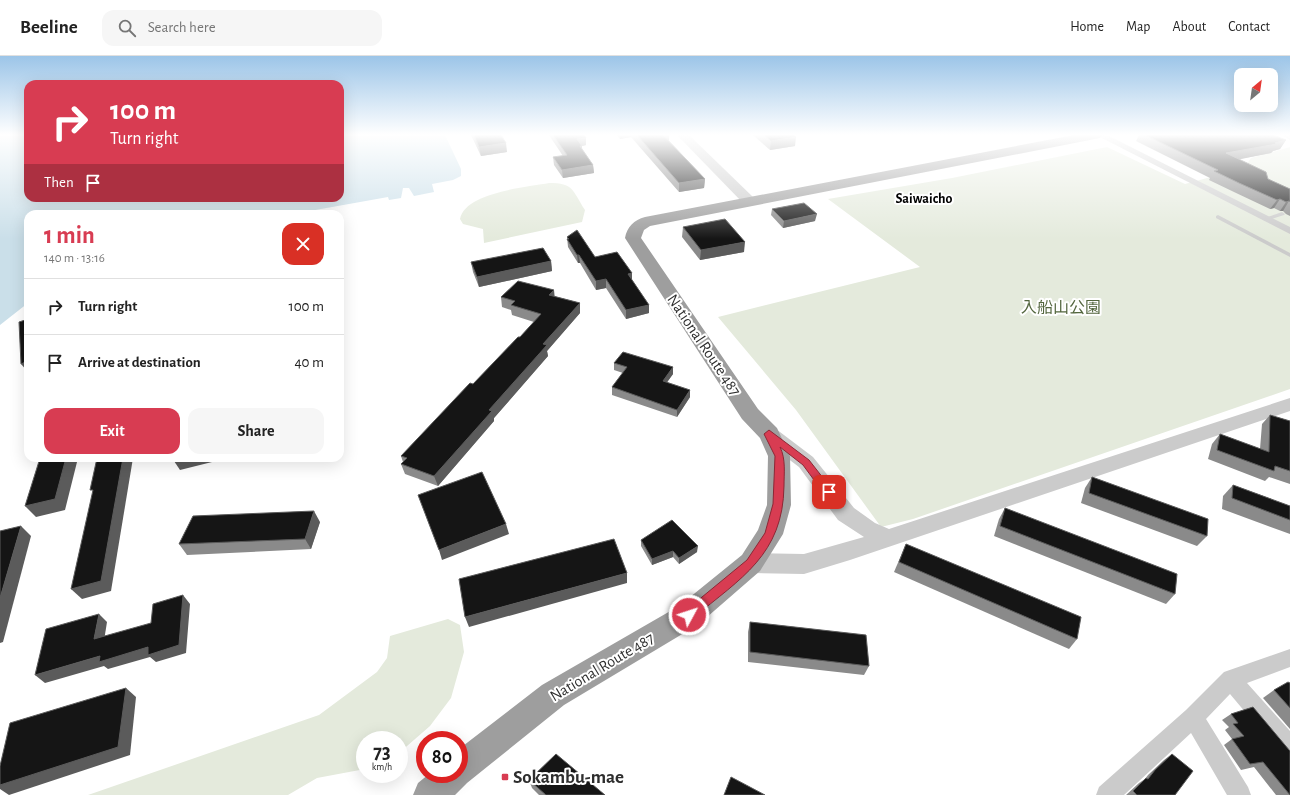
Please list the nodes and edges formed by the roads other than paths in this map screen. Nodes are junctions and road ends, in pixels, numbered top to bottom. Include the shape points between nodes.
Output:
1 (717, 169) edge
2 (914, 169) edge
3 (1169, 169) edge
4 (749, 201) junction
5 (1282, 214) dead end
6 (1218, 218) dead end
7 (1265, 218) junction
8 (1290, 231) edge
9 (1290, 255) edge
10 (1290, 404) edge
11 (769, 434) junction
12 (887, 538) junction
13 (751, 563) junction
14 (1290, 658) edge
15 (1232, 679) junction
16 (1193, 717) junction
17 (1290, 748) edge
18 (468, 762) edge
19 (444, 783) edge
20 (430, 795) edge
21 (1107, 795) edge
22 (1240, 795) edge

1 - 4 street
2 - 4 highway, National Route 487
3 - 7 street
4 - 11 highway, National Route 487 via 645,222 634,231 633,238 750,414
5 - 7 lane
6 - 9 lane
7 - 8 street
10 - 12 street
11 - 12 street via 806,462 846,514 866,529
11 - 13 highway, National Route 487 via 779,456 778,504 770,534
12 - 13 street via 804,564
13 - 18 highway, National Route 487 via 689,615 553,695
14 - 15 street
15 - 16 street
15 - 17 street
16 - 21 street
16 - 22 street
19 - 20 highway

